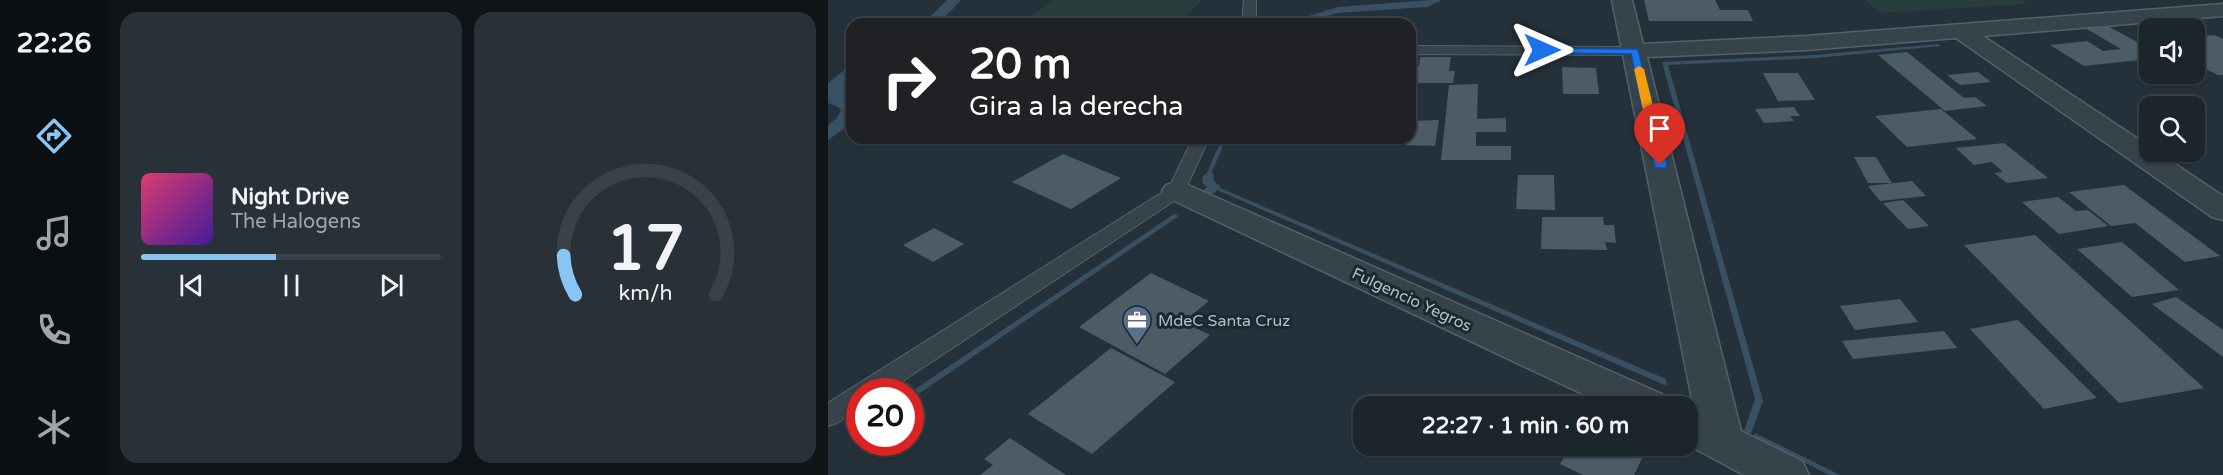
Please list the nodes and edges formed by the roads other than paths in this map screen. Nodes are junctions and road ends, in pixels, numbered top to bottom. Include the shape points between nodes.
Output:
1 (1250, 0) edge
2 (1622, 0) edge
3 (2223, 10) edge
4 (1249, 18) edge
5 (1962, 32) junction
6 (1416, 50) edge
7 (1635, 51) junction
8 (1198, 144) edge
9 (1177, 191) junction
10 (2223, 210) edge
11 (888, 378) edge
12 (1625, 396) edge
13 (846, 404) edge
14 (828, 416) edge
15 (1705, 433) edge
16 (1786, 475) edge

1 - 4 lane
2 - 7 street
3 - 5 street
5 - 7 street
5 - 10 street
6 - 7 lane
7 - 15 street
8 - 9 lane
9 - 11 lane
9 - 12 street, Fulgencio Yegros
13 - 14 lane
15 - 16 street

